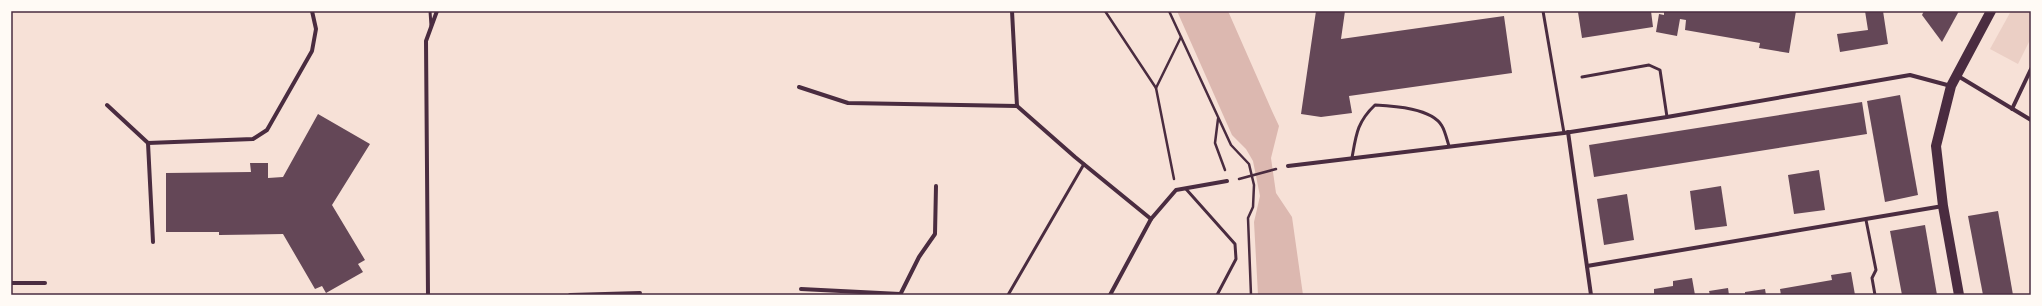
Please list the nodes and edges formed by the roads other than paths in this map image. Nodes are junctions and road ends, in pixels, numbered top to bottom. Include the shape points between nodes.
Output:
1 (312, 11) edge
2 (430, 11) edge
3 (437, 11) edge
4 (1012, 11) edge
5 (1543, 11) edge
6 (1992, 11) edge
7 (431, 26) junction
8 (2031, 69) edge
9 (1956, 75) junction
10 (1582, 77) dead end
11 (1951, 86) junction
12 (799, 87) dead end
13 (107, 105) dead end
14 (1017, 106) junction
15 (2012, 109) junction
16 (1667, 117) junction
17 (2031, 120) edge
18 (1566, 132) junction
19 (148, 143) junction
20 (1449, 146) junction
21 (1352, 158) junction
22 (1084, 164) junction
23 (1288, 166) road end
24 (1227, 181) dead end
25 (936, 186) dead end
26 (1186, 189) junction
27 (1944, 206) junction
28 (1151, 219) junction
29 (1866, 220) junction
30 (152, 242) dead end
31 (1587, 266) junction
32 (11, 283) edge
33 (45, 283) dead end
34 (801, 289) dead end
35 (640, 293) dead end
36 (428, 295) edge
37 (570, 295) edge
38 (900, 295) edge
39 (1008, 295) edge
40 (1110, 295) edge
41 (1217, 295) edge
42 (1591, 295) edge
43 (1875, 295) edge
44 (1959, 295) edge

1 - 19 street via 316,29 312,52 267,130 253,139
2 - 7 lane
3 - 7 street
4 - 14 street
5 - 18 lane
6 - 9 main road
7 - 36 street via 426,42
8 - 15 street
9 - 11 main road
9 - 15 street
10 - 16 lane via 1649,66 1660,70
11 - 16 street via 1910,75
11 - 27 main road via 1936,146
12 - 14 street via 848,103
13 - 19 street
14 - 22 street
15 - 17 street
16 - 18 street
18 - 20 street
18 - 31 street
19 - 30 street
20 - 21 street
20 - 21 lane via 1442,125 1433,117 1417,110 1375,105 1364,116 1356,134
21 - 23 street
22 - 28 street
22 - 39 lane
24 - 26 street
25 - 38 street via 935,234 919,257
26 - 28 street via 1176,190
26 - 41 lane via 1235,244 1236,259
27 - 29 street
27 - 44 main road
28 - 40 street
29 - 31 street
29 - 43 lane via 1876,270 1872,278
31 - 42 street
32 - 33 street
34 - 38 street
35 - 37 street

